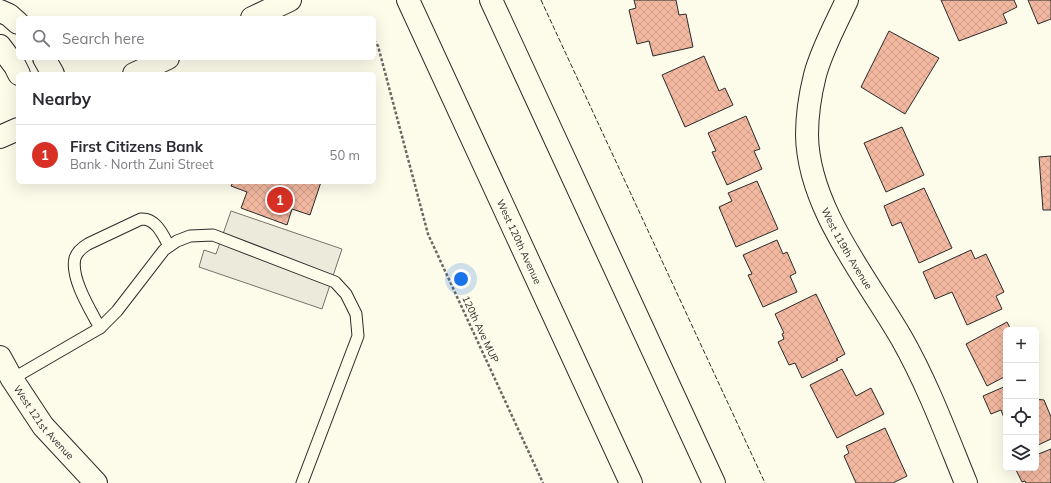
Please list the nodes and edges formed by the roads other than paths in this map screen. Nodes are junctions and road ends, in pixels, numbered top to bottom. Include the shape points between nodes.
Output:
1 (290, 0) edge
2 (408, 0) edge
3 (491, 0) edge
4 (847, 0) edge
5 (0, 11) edge
6 (256, 16) edge
7 (16, 22) edge
8 (0, 46) edge
9 (45, 60) edge
10 (164, 60) edge
11 (18, 72) edge
12 (52, 72) edge
13 (138, 72) edge
14 (16, 129) edge
15 (0, 137) edge
16 (169, 246) junction
17 (100, 328) junction
18 (0, 357) edge
19 (6, 381) edge
20 (96, 483) edge
21 (302, 483) edge
22 (631, 483) edge
23 (714, 483) edge
24 (966, 483) edge

1 - 6 main road
2 - 22 main road, West 120th Avenue
3 - 23 main road
4 - 24 main road, West 119th Avenue via 826,45 811,96 807,136 811,167 831,223 902,339 928,390
5 - 7 main road via 9,14
8 - 11 main road
9 - 12 main road
10 - 13 main road
14 - 15 main road
16 - 17 lane via 118,311
16 - 17 lane via 153,223 141,219 82,249 76,257 74,268 77,281
16 - 21 lane via 190,236 213,235 335,282 346,294 356,314 358,336
17 - 19 lane
18 - 19 main road, West 121st Avenue
19 - 20 main road, West 121st Avenue via 43,426

